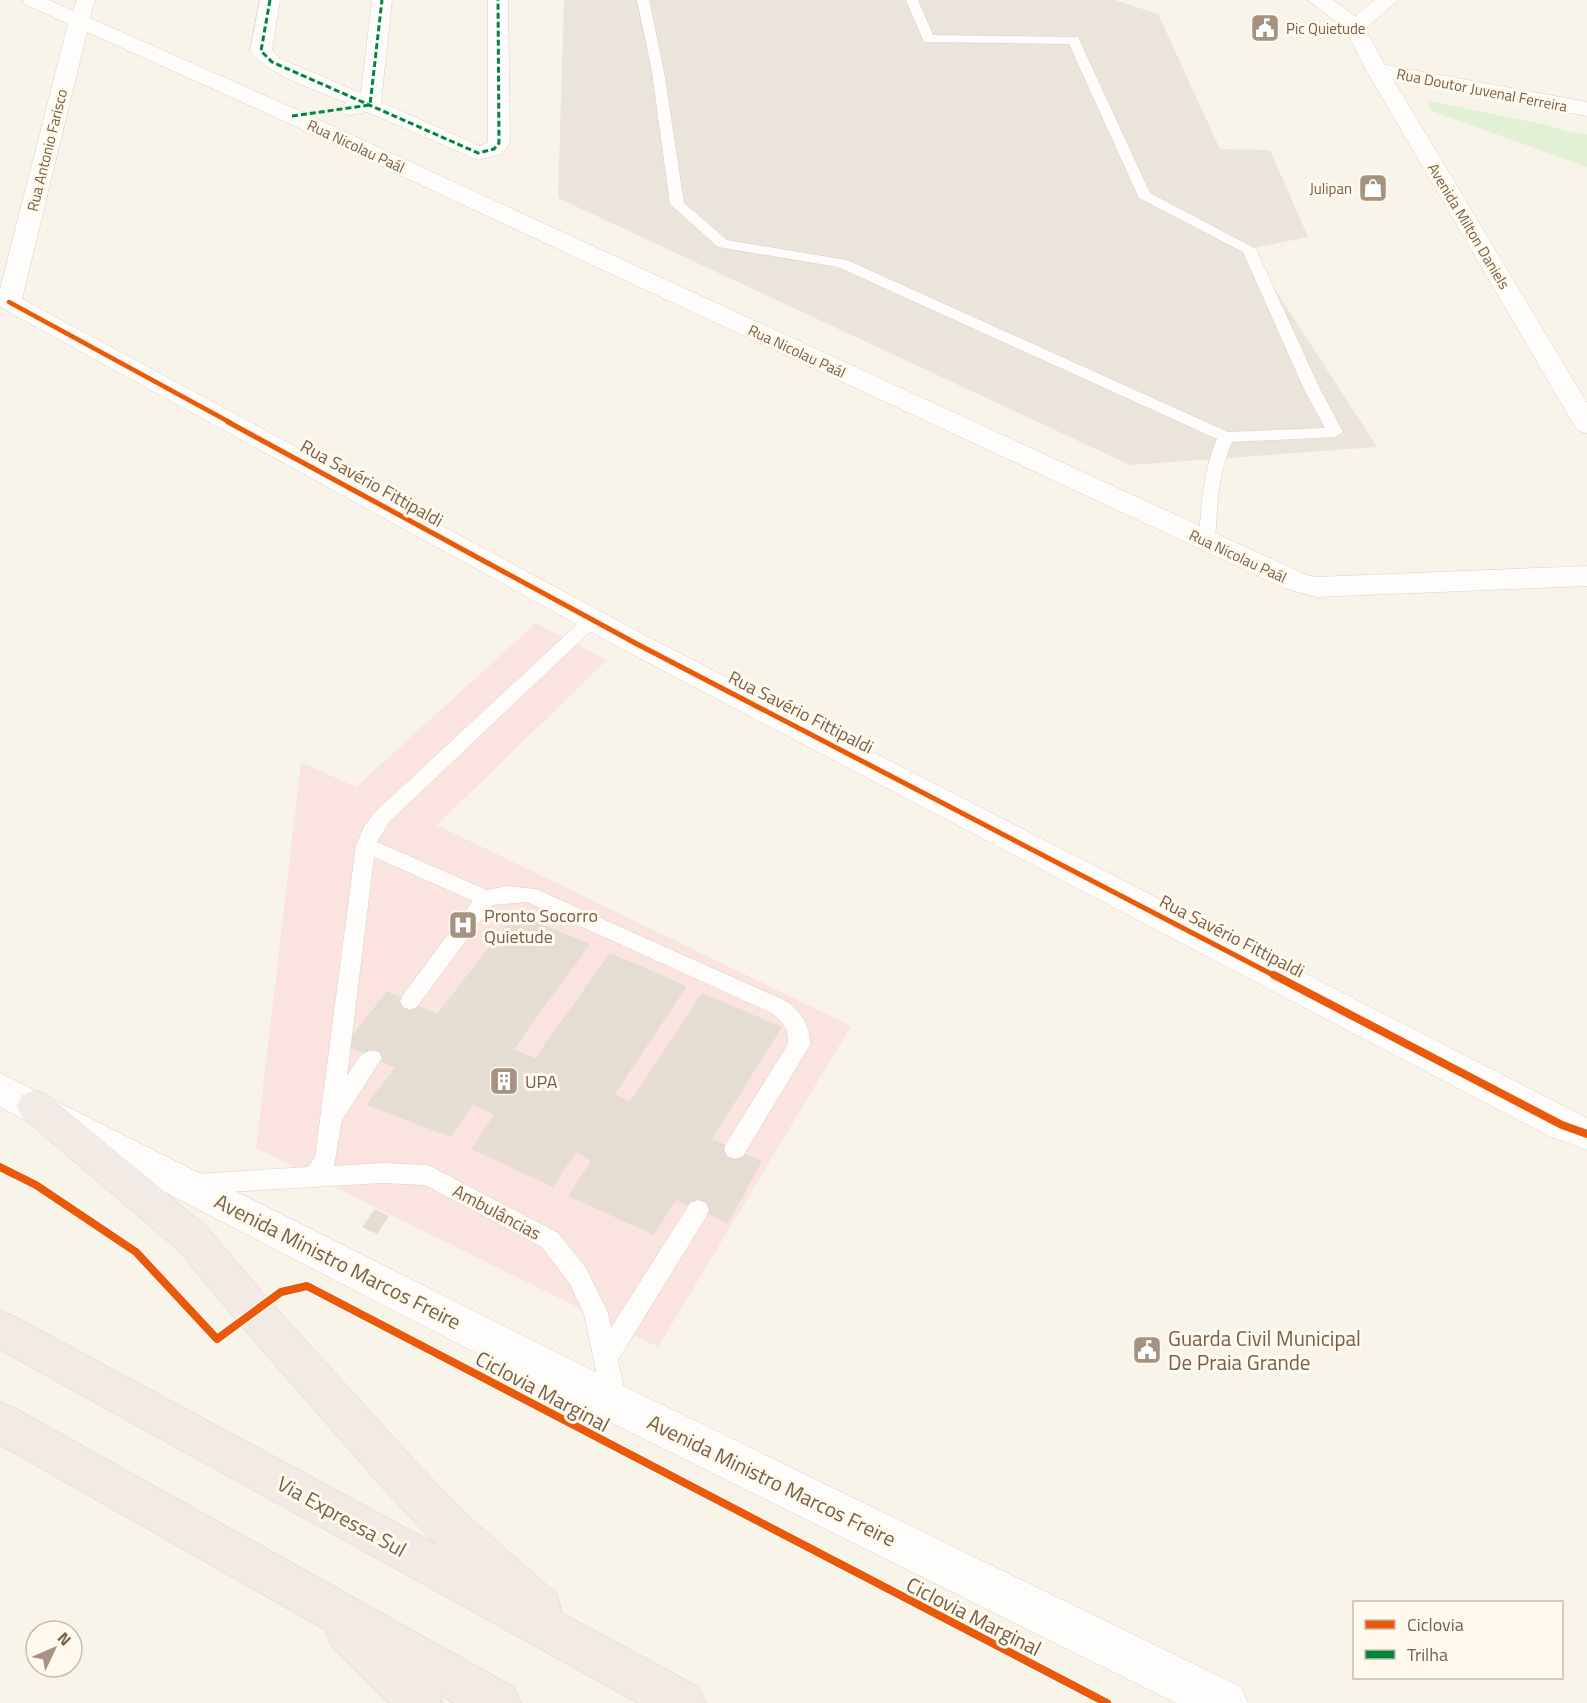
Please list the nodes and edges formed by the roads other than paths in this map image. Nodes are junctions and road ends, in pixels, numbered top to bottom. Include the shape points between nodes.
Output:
1 (32, 0) edge
2 (270, 0) edge
3 (382, 0) edge
4 (498, 0) edge
5 (644, 0) edge
6 (912, 0) edge
7 (1318, 0) edge
8 (1388, 0) edge
9 (83, 11) edge
10 (1354, 26) junction
11 (1377, 70) junction
12 (370, 105) junction
13 (1587, 110) edge
14 (292, 116) junction
15 (4, 302) edge
16 (1587, 425) edge
17 (1226, 437) junction
18 (1207, 542) junction
19 (1587, 576) edge
20 (592, 620) junction
21 (366, 844) junction
22 (486, 898) junction
23 (410, 1001) dead end
24 (371, 1058) dead end
25 (17, 1098) edge
26 (332, 1118) junction
27 (1587, 1134) edge
28 (735, 1149) dead end
29 (313, 1178) junction
30 (188, 1185) junction
31 (698, 1210) dead end
32 (0, 1329) edge
33 (606, 1358) junction
34 (615, 1403) junction
35 (0, 1422) edge
36 (318, 1601) junction
37 (582, 1648) junction
38 (420, 1703) edge
39 (498, 1703) edge
40 (683, 1703) edge
41 (1225, 1703) edge

1 - 9 street, Rua Nicolau Paál
2 - 12 street via 261,51 272,62
3 - 12 street
4 - 12 street via 499,143 494,149 478,153
5 - 17 lane via 677,204 723,244 842,263
6 - 17 lane via 928,39 1074,40 1143,195 1249,249 1335,432
7 - 10 street
8 - 10 street
9 - 14 street, Rua Nicolau Paál
9 - 15 street, Rua Antonio Farisco
10 - 11 street, Avenida Milton Daniels
11 - 13 street, Rua Doutor Juvenal Ferreira
11 - 16 street, Avenida Milton Daniels
12 - 14 street
14 - 18 street, Rua Nicolau Paál
15 - 20 street, Rua Savério Fittipaldi
17 - 18 lane via 1216,458 1210,489
18 - 19 street, Rua Nicolau Paál via 1316,587
20 - 21 lane via 382,817
20 - 27 street, Rua Savério Fittipaldi via 1541,1114
21 - 22 lane
21 - 26 lane
22 - 23 lane
22 - 28 lane via 529,894 780,1007 796,1021 799,1045
24 - 26 lane
25 - 30 street, Avenida Ministro Marcos Freire
25 - 37 highway via 192,1238 410,1486 450,1528
26 - 29 lane via 326,1160
29 - 30 lane, Ambulâncias
29 - 33 lane, Ambulâncias via 382,1173 428,1175 550,1240 578,1276 596,1313
30 - 34 street, Avenida Ministro Marcos Freire
31 - 33 lane
32 - 37 highway, Via Expressa Sul
33 - 34 lane, Ambulâncias
34 - 41 street, Avenida Ministro Marcos Freire
35 - 36 highway
36 - 38 highway
36 - 39 highway
37 - 40 highway, Via Expressa Sul

